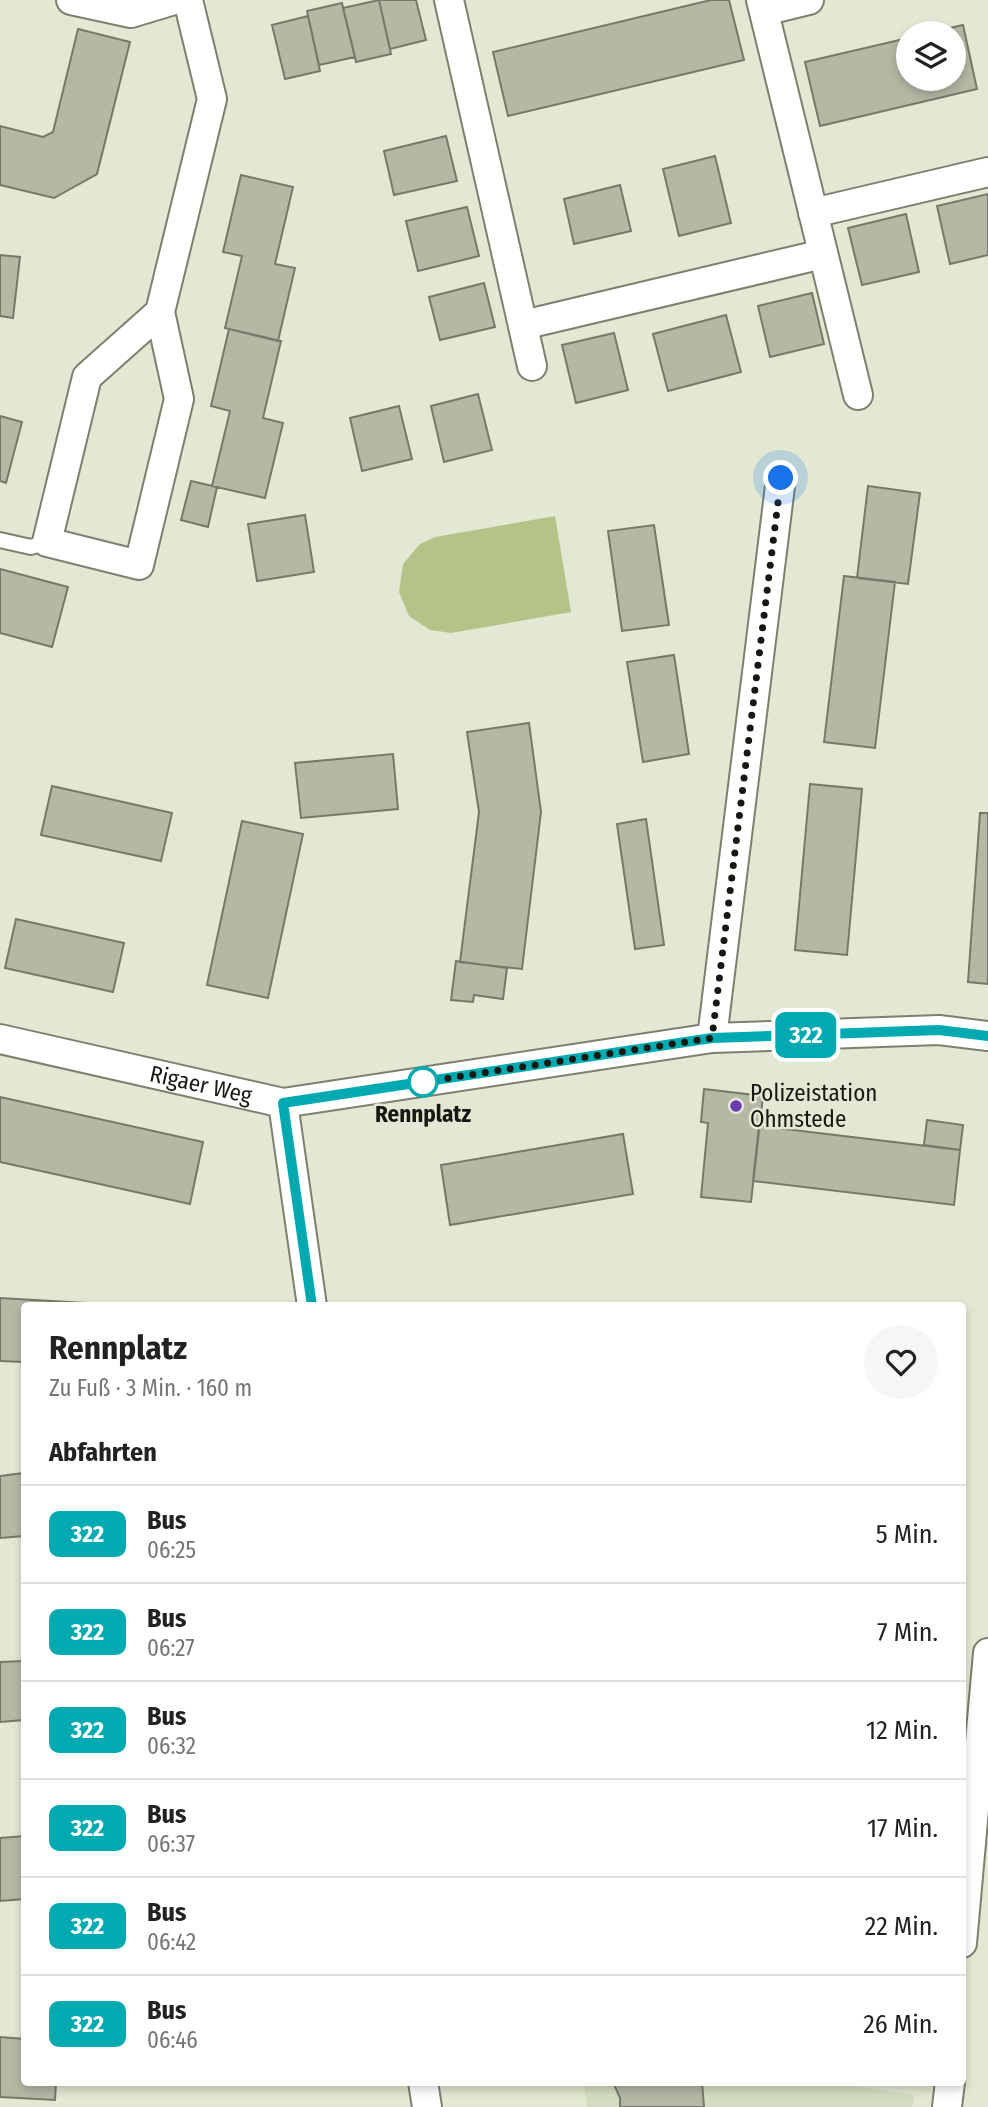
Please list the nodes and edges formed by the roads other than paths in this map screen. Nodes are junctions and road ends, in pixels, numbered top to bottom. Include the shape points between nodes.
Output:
1 (71, 0) edge
2 (174, 0) edge
3 (188, 0) edge
4 (809, 0) edge
5 (454, 1) edge
6 (762, 5) edge
7 (988, 172) edge
8 (813, 213) junction
9 (823, 254) junction
10 (160, 312) junction
11 (523, 325) junction
12 (533, 366) dead end
13 (858, 395) dead end
14 (781, 478) dead end
15 (0, 540) edge
16 (47, 542) junction
17 (988, 1036) edge
18 (712, 1038) junction
19 (0, 1039) edge
20 (283, 1103) junction
21 (311, 1302) edge
22 (988, 1653) edge
23 (986, 1702) edge
24 (966, 1903) edge
25 (424, 2086) edge
26 (950, 2086) edge
27 (427, 2107) edge
28 (947, 2107) edge

1 - 2 street via 131,13
3 - 10 street via 212,99
4 - 6 street
5 - 11 street
6 - 8 street
7 - 8 street
8 - 9 street
9 - 11 street
9 - 13 street
10 - 16 street via 87,377
10 - 16 street via 179,399 139,565
11 - 12 street
14 - 18 street
15 - 16 lane via 31,547
17 - 18 street, Rigaer Weg via 939,1030
18 - 20 street, Rigaer Weg
19 - 20 street, Rigaer Weg
20 - 21 street
22 - 23 street
23 - 24 street
25 - 27 street
26 - 28 street

